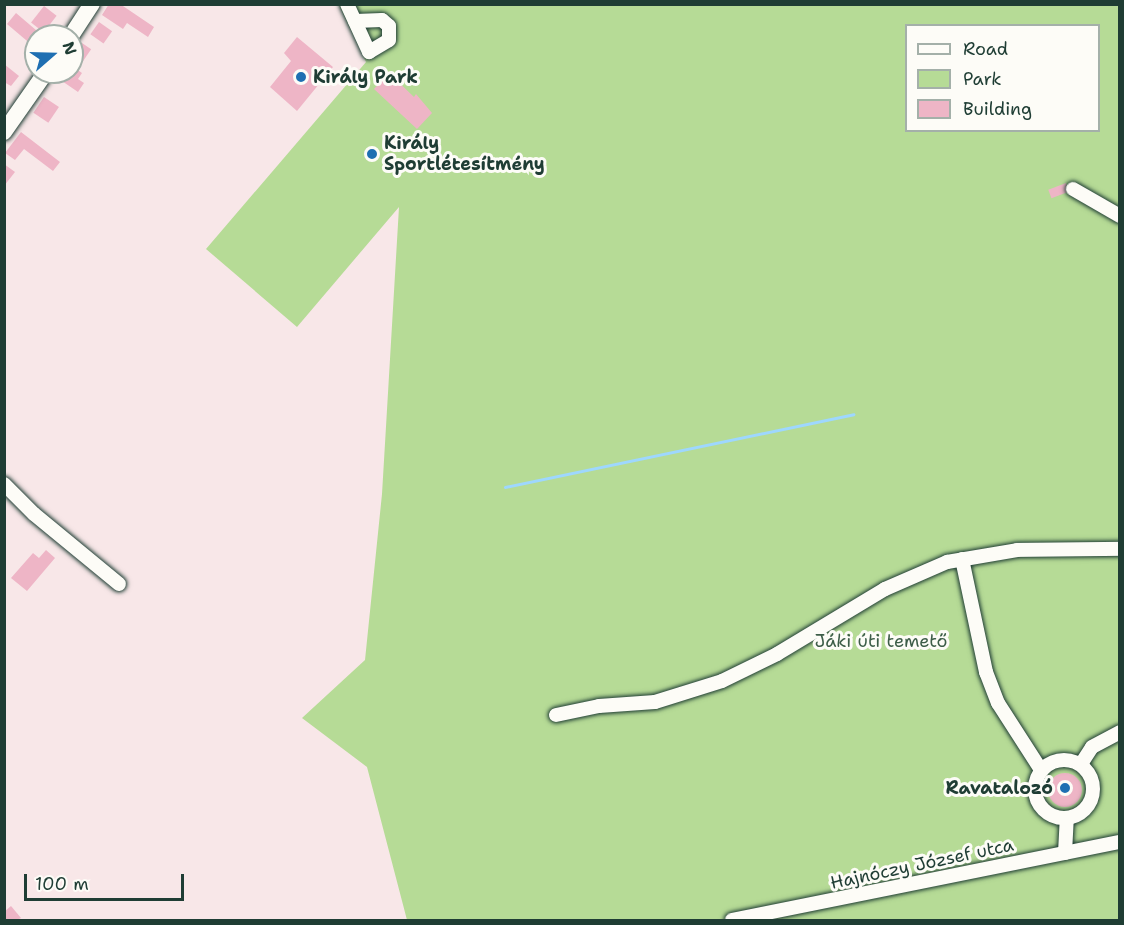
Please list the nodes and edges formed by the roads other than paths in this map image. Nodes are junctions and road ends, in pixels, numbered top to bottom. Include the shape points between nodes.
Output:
1 (92, 4) edge
2 (347, 4) edge
3 (355, 21) junction
4 (78, 24) edge
5 (38, 84) edge
6 (4, 132) edge
7 (1073, 189) dead end
8 (1119, 216) edge
9 (4, 484) edge
10 (1119, 549) edge
11 (962, 559) junction
12 (119, 584) dead end
13 (556, 715) dead end
14 (1119, 732) edge
15 (1081, 764) junction
16 (1041, 770) junction
17 (1067, 818) junction
18 (1119, 842) edge
19 (1065, 853) junction
20 (732, 921) edge

1 - 4 main road
2 - 3 street
3 - 3 street via 377,19 389,26 387,43 369,52
5 - 6 main road
7 - 8 street
9 - 12 street
10 - 11 street via 1034,549
11 - 13 street via 885,589 777,654 722,681 655,702 599,706
11 - 16 street via 986,672 998,703
14 - 15 street via 1092,747
15 - 16 street via 1060,759
15 - 17 street via 1094,784 1093,796 1084,811
16 - 17 street via 1035,786 1038,804 1051,815
17 - 19 street
18 - 19 street, Hajnóczy József utca
19 - 20 street, Hajnóczy József utca

